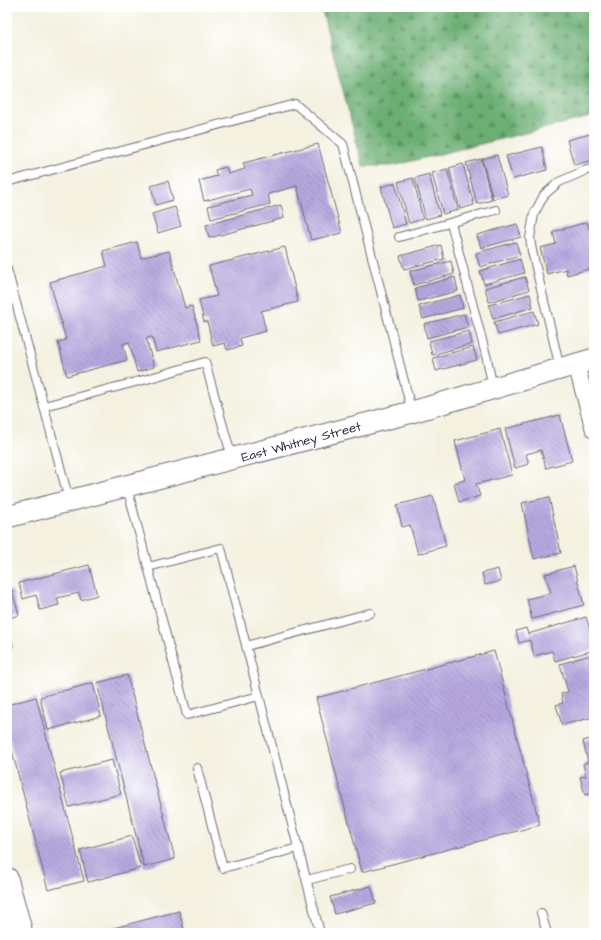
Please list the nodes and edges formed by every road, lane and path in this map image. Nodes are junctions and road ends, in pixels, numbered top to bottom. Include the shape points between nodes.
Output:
1 (594, 168) edge
2 (7, 182) edge
3 (496, 210) dead end
4 (451, 223) junction
5 (398, 237) dead end
6 (7, 269) edge
7 (577, 364) edge
8 (493, 388) junction
9 (44, 406) junction
10 (412, 412) junction
11 (594, 430) edge
12 (232, 459) junction
13 (127, 486) junction
14 (69, 501) junction
15 (7, 517) edge
16 (148, 567) junction
17 (370, 613) dead end
18 (246, 646) junction
19 (259, 696) junction
20 (197, 768) dead end
21 (298, 848) junction
22 (350, 869) dead end
23 (7, 878) edge
24 (307, 880) junction
25 (542, 913) dead end
26 (22, 933) edge
27 (320, 933) edge
28 (547, 933) edge

1 - 7 lane via 559,182 544,195 534,214 530,238 532,251
2 - 10 lane via 295,104 343,144
3 - 4 lane
4 - 5 lane
4 - 8 lane
6 - 9 lane
7 - 8 street, East Whitney Street
7 - 11 street
8 - 10 street, East Whitney Street
9 - 12 lane via 206,362
9 - 14 lane
10 - 12 street, East Whitney Street
12 - 13 street, East Whitney Street
13 - 14 street, East Whitney Street
13 - 16 lane
14 - 15 street, East Whitney Street
16 - 18 lane via 221,548
16 - 19 lane via 187,715
17 - 18 lane
18 - 19 lane
19 - 21 lane
20 - 21 lane via 223,868
21 - 24 lane
22 - 24 lane
23 - 26 street
24 - 27 lane
25 - 28 lane

